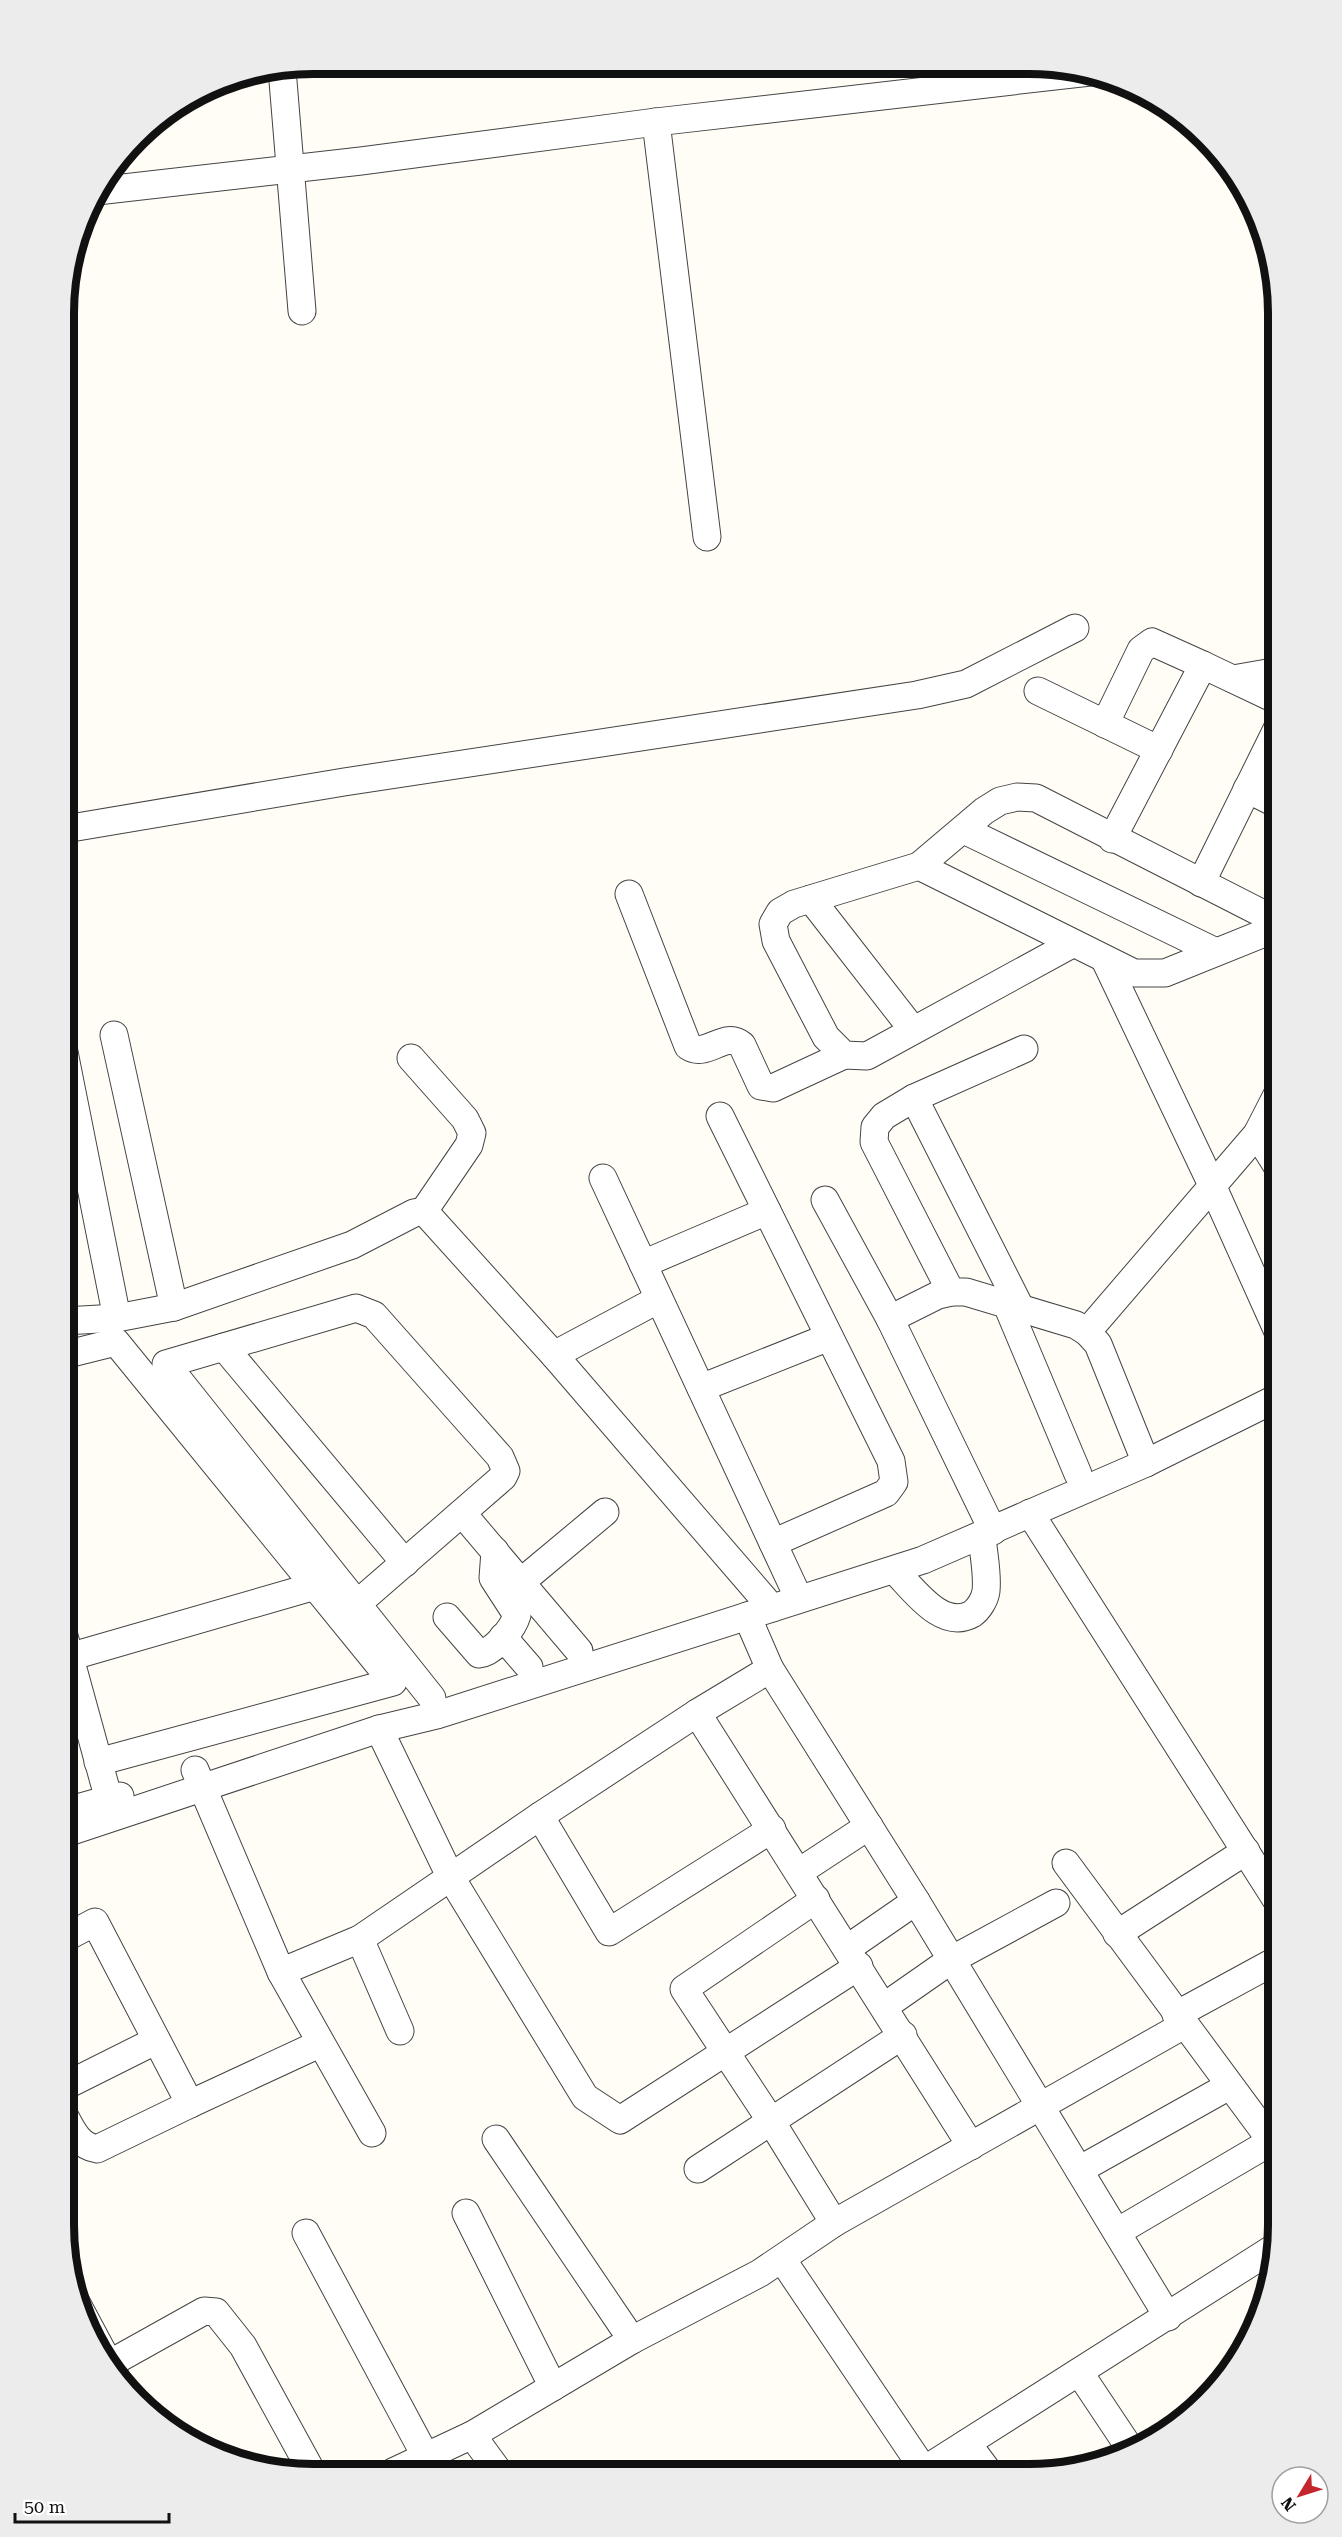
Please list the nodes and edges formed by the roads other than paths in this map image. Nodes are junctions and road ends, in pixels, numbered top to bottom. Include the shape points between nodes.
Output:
1 (283, 76) edge
2 (1058, 76) edge
3 (656, 122) junction
4 (290, 169) junction
5 (108, 190) edge
6 (302, 310) dead end
7 (707, 537) dead end
8 (1075, 628) dead end
9 (1203, 664) junction
10 (1268, 673) edge
11 (1233, 679) junction
12 (1038, 691) dead end
13 (1268, 696) edge
14 (1105, 724) junction
15 (1268, 747) edge
16 (1159, 750) junction
17 (1247, 789) junction
18 (1268, 800) edge
19 (74, 827) edge
20 (964, 830) junction
21 (1112, 839) junction
22 (919, 866) junction
23 (1201, 883) junction
24 (629, 894) dead end
25 (811, 899) junction
26 (1268, 916) edge
27 (1268, 931) edge
28 (1072, 944) junction
29 (1216, 952) junction
30 (1105, 960) junction
31 (913, 1030) junction
32 (114, 1035) dead end
33 (1024, 1049) dead end
34 (844, 1055) junction
35 (411, 1058) dead end
36 (914, 1098) junction
37 (74, 1102) edge
38 (1268, 1112) edge
39 (720, 1116) dead end
40 (1257, 1134) junction
41 (1268, 1150) edge
42 (603, 1178) dead end
43 (1212, 1185) junction
44 (825, 1200) dead end
45 (424, 1211) junction
46 (767, 1211) junction
47 (643, 1264) junction
48 (951, 1292) junction
49 (659, 1299) junction
50 (174, 1307) junction
51 (1014, 1307) junction
52 (1268, 1310) edge
53 (117, 1318) junction
54 (890, 1319) junction
55 (74, 1320) edge
56 (1087, 1332) junction
57 (829, 1337) junction
58 (224, 1347) junction
59 (74, 1352) edge
60 (554, 1355) junction
61 (1268, 1384) edge
62 (701, 1388) junction
63 (1268, 1402) edge
64 (1142, 1455) junction
65 (1078, 1474) junction
66 (605, 1512) dead end
67 (462, 1513) junction
68 (1030, 1514) junction
69 (987, 1527) junction
70 (773, 1543) junction
71 (495, 1551) junction
72 (405, 1563) junction
73 (894, 1570) junction
74 (521, 1582) junction
75 (315, 1586) junction
76 (796, 1591) junction
77 (358, 1604) junction
78 (760, 1606) junction
79 (447, 1617) dead end
80 (503, 1637) junction
81 (74, 1645) edge
82 (579, 1651) junction
83 (529, 1667) junction
84 (770, 1669) junction
85 (74, 1676) edge
86 (432, 1698) junction
87 (697, 1713) junction
88 (379, 1729) junction
89 (98, 1762) junction
90 (198, 1779) junction
91 (109, 1800) junction
92 (74, 1809) edge
93 (540, 1816) junction
94 (869, 1826) junction
95 (772, 1829) junction
96 (74, 1830) edge
97 (1246, 1851) junction
98 (1066, 1863) dead end
99 (799, 1872) junction
100 (450, 1876) junction
101 (1268, 1886) edge
102 (816, 1899) junction
103 (916, 1902) junction
104 (1056, 1903) dead end
105 (74, 1933) edge
106 (1117, 1934) junction
107 (360, 1939) junction
108 (853, 1957) junction
109 (951, 1960) junction
110 (1268, 1965) edge
111 (281, 1972) junction
112 (885, 2006) junction
113 (1180, 2020) junction
114 (400, 2031) dead end
115 (903, 2035) junction
116 (155, 2041) junction
117 (319, 2044) junction
118 (726, 2054) junction
119 (74, 2082) edge
120 (1229, 2086) junction
121 (190, 2104) junction
122 (1041, 2106) junction
123 (771, 2121) junction
124 (74, 2133) edge
125 (372, 2133) dead end
126 (1268, 2137) edge
127 (496, 2139) dead end
128 (971, 2146) junction
129 (1268, 2150) edge
130 (698, 2169) dead end
131 (1079, 2170) junction
132 (466, 2213) dead end
133 (834, 2223) junction
134 (1117, 2232) junction
135 (306, 2233) dead end
136 (1266, 2253) edge
137 (782, 2259) junction
138 (1168, 2317) junction
139 (632, 2340) junction
140 (119, 2364) edge
141 (1079, 2372) junction
142 (554, 2387) junction
143 (472, 2435) junction
144 (967, 2443) junction
145 (1126, 2443) edge
146 (426, 2457) junction
147 (307, 2464) edge
148 (411, 2464) edge
149 (493, 2464) edge
150 (916, 2464) edge
151 (934, 2464) edge
152 (983, 2464) edge

1 - 4 street
2 - 3 street
3 - 4 street
3 - 7 street
4 - 5 street
4 - 6 street
8 - 19 street via 966,684 917,695
9 - 11 street
9 - 14 street via 1152,642 1146,645
9 - 16 street
10 - 11 street
11 - 13 street
12 - 14 street
14 - 16 street
15 - 17 street
16 - 21 street
17 - 18 street
17 - 23 street
20 - 21 street via 1000,801 1017,796 1036,798
20 - 22 street
20 - 29 street
21 - 23 street
22 - 25 street
22 - 28 street
23 - 26 street
24 - 34 street via 688,1046 703,1050 736,1040 766,1089
25 - 31 street
25 - 34 street via 780,912 773,924 774,932 826,1037
27 - 29 street
28 - 30 street
28 - 31 street
29 - 30 street via 1153,975 1134,973
30 - 43 street
31 - 34 street via 867,1056
32 - 50 street
33 - 36 street
35 - 45 street via 465,1119 472,1133 469,1145
36 - 48 street via 884,1116 875,1127 874,1142
36 - 51 street
37 - 53 street
38 - 40 street
39 - 46 street
40 - 41 street
40 - 43 street
42 - 47 street
43 - 52 street
43 - 56 street
44 - 54 street
45 - 50 street via 352,1245
45 - 60 street
46 - 47 street
46 - 57 street
47 - 49 street
48 - 51 street via 966,1292
48 - 54 street
49 - 60 street
49 - 62 street
50 - 53 street
51 - 56 street via 1076,1325
51 - 65 street
53 - 55 street
54 - 69 street
56 - 64 street via 1098,1344
57 - 62 street
57 - 70 street via 891,1461 894,1482 886,1493
58 - 67 street via 345,1310 356,1308 374,1315 505,1464 503,1477
58 - 72 street
58 - 77 street via 166,1364
59 - 75 street via 116,1342
60 - 78 street
61 - 64 street
62 - 70 street
63 - 64 street
64 - 65 street
64 - 68 street
65 - 69 street
66 - 74 street
67 - 71 street
67 - 72 street
68 - 69 street
68 - 97 street
69 - 73 street
69 - 73 street via 986,1592 973,1613 960,1618 937,1612
69 - 76 street via 917,1545
70 - 76 street
71 - 74 street
71 - 80 street via 493,1578 517,1615
72 - 77 street
73 - 76 street
74 - 82 street
75 - 81 street
75 - 89 street via 393,1682
76 - 78 street
77 - 86 street
78 - 82 street
78 - 84 street
78 - 88 street via 437,1714
79 - 80 street via 479,1654 486,1653
80 - 83 street
82 - 83 street
83 - 86 street
84 - 87 street
84 - 94 street
85 - 89 street
86 - 90 street
87 - 93 street
87 - 95 street
88 - 90 street
88 - 100 street
89 - 91 street
90 - 91 street via 151,1786
90 - 96 street
90 - 111 street
91 - 92 street
93 - 95 street via 609,1932
93 - 100 street
94 - 99 street
94 - 103 street
95 - 99 street
97 - 101 street
97 - 106 street
98 - 106 street
99 - 102 street
100 - 107 street
100 - 118 street via 585,2097 620,2120
102 - 108 street
102 - 118 street via 684,1989
103 - 108 street
103 - 109 street
104 - 109 street
105 - 116 street via 95,1922
106 - 113 street
107 - 111 street
107 - 114 street
108 - 112 street
108 - 118 street
109 - 112 street
109 - 122 street
110 - 113 street
111 - 117 street
112 - 115 street
113 - 120 street
113 - 122 street
115 - 123 street
115 - 128 street
116 - 119 street
116 - 121 street
117 - 121 street
117 - 125 street
118 - 123 street
120 - 126 street
120 - 131 street
121 - 124 street via 97,2149 90,2148
122 - 128 street
122 - 131 street
123 - 130 street
123 - 133 street
127 - 139 street
128 - 133 street
129 - 134 street
131 - 134 street
132 - 142 street
133 - 137 street
134 - 138 street
135 - 146 street
136 - 138 street
137 - 139 street
137 - 150 street
138 - 141 street
139 - 142 street
140 - 147 street via 204,2311 216,2312 243,2346
141 - 144 street
141 - 145 street
142 - 143 street
143 - 146 street
143 - 149 street
144 - 151 street
144 - 152 street
146 - 148 street

